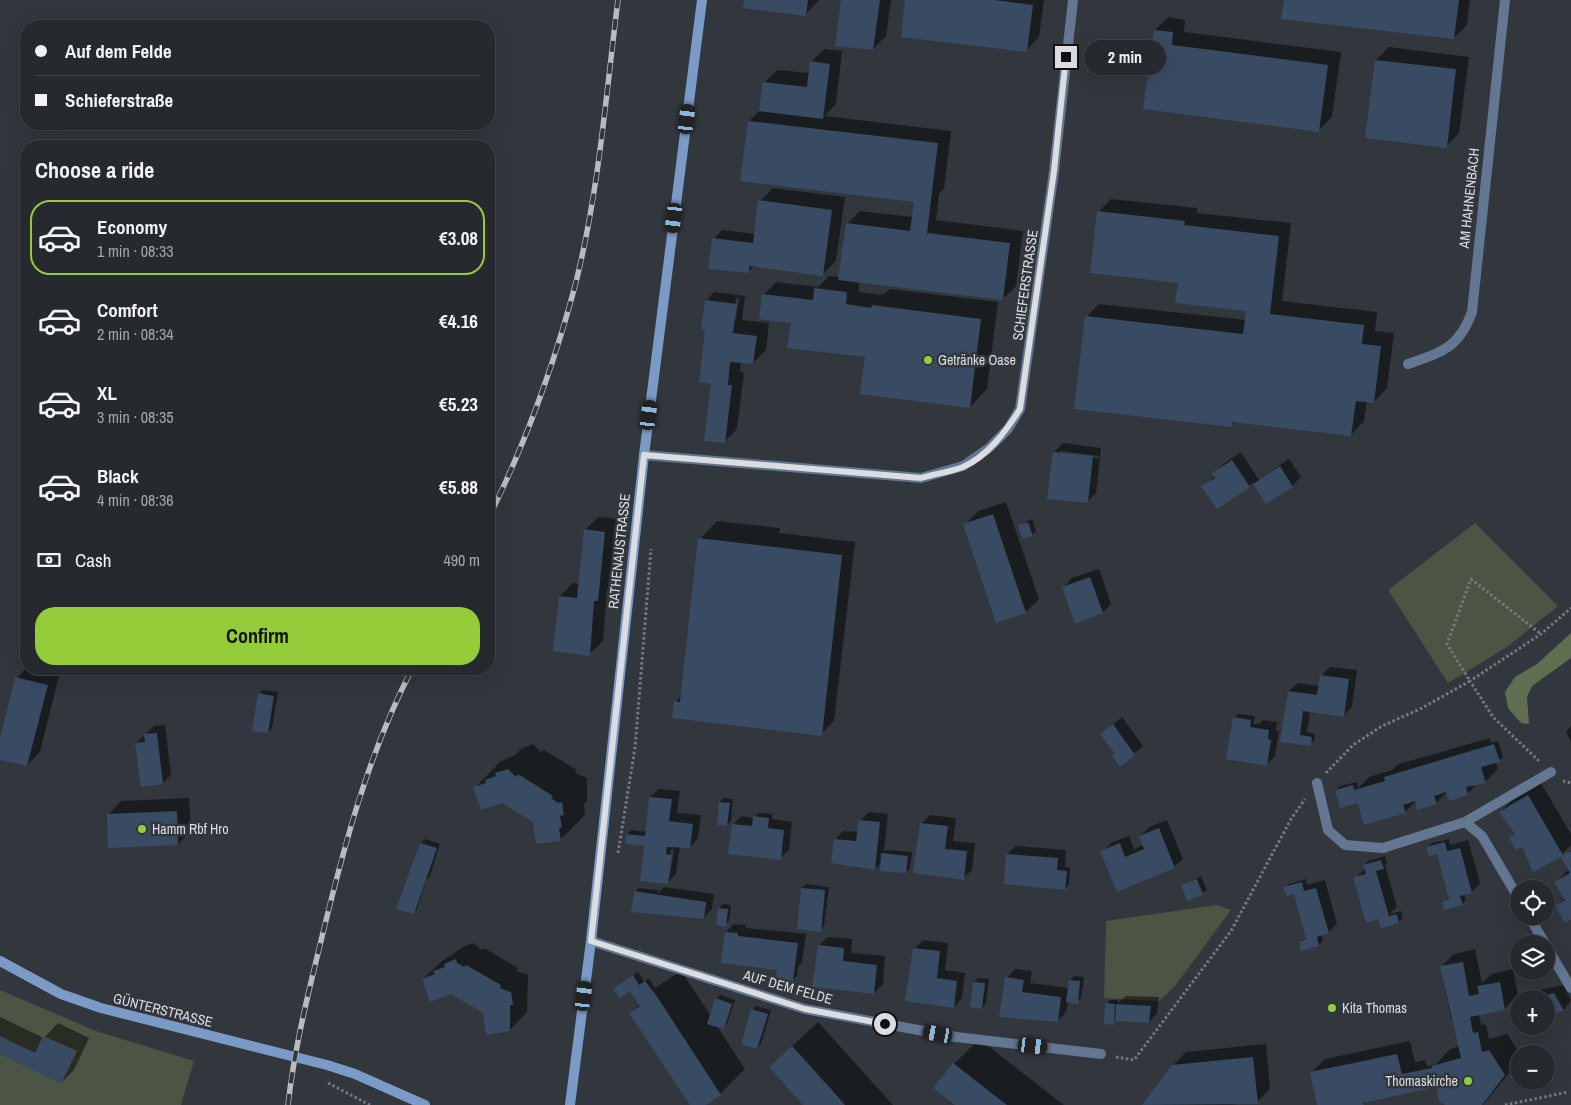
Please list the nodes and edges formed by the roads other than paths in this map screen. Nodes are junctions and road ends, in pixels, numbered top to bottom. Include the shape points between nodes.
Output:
1 (702, 0) edge
2 (1073, 0) edge
3 (1505, 0) edge
4 (1408, 364) dead end
5 (644, 455) junction
6 (1551, 772) road end
7 (1317, 783) road end
8 (1465, 822) junction
9 (1510, 884) edge
10 (591, 941) junction
11 (0, 960) edge
12 (1555, 960) edge
13 (1571, 988) edge
14 (1101, 1054) road end
15 (425, 1105) edge
16 (570, 1105) edge

1 - 5 street, RATHENAUSTRASSE
2 - 5 street, SCHIEFERSTRASSE via 1027,374 1020,409 1002,435 963,466 921,478
3 - 4 street, AM HAHNENBACH via 1472,312 1466,329 1456,342
5 - 10 street, RATHENAUSTRASSE
6 - 8 street
7 - 8 street via 1328,830 1345,845 1383,848
8 - 9 street via 1482,836
10 - 14 street, AUF DEM FELDE via 805,1009 956,1037
10 - 16 street, RATHENAUSTRASSE
11 - 15 street, GÜNTERSTRASSE via 61,994 101,1008 327,1064
12 - 13 street

